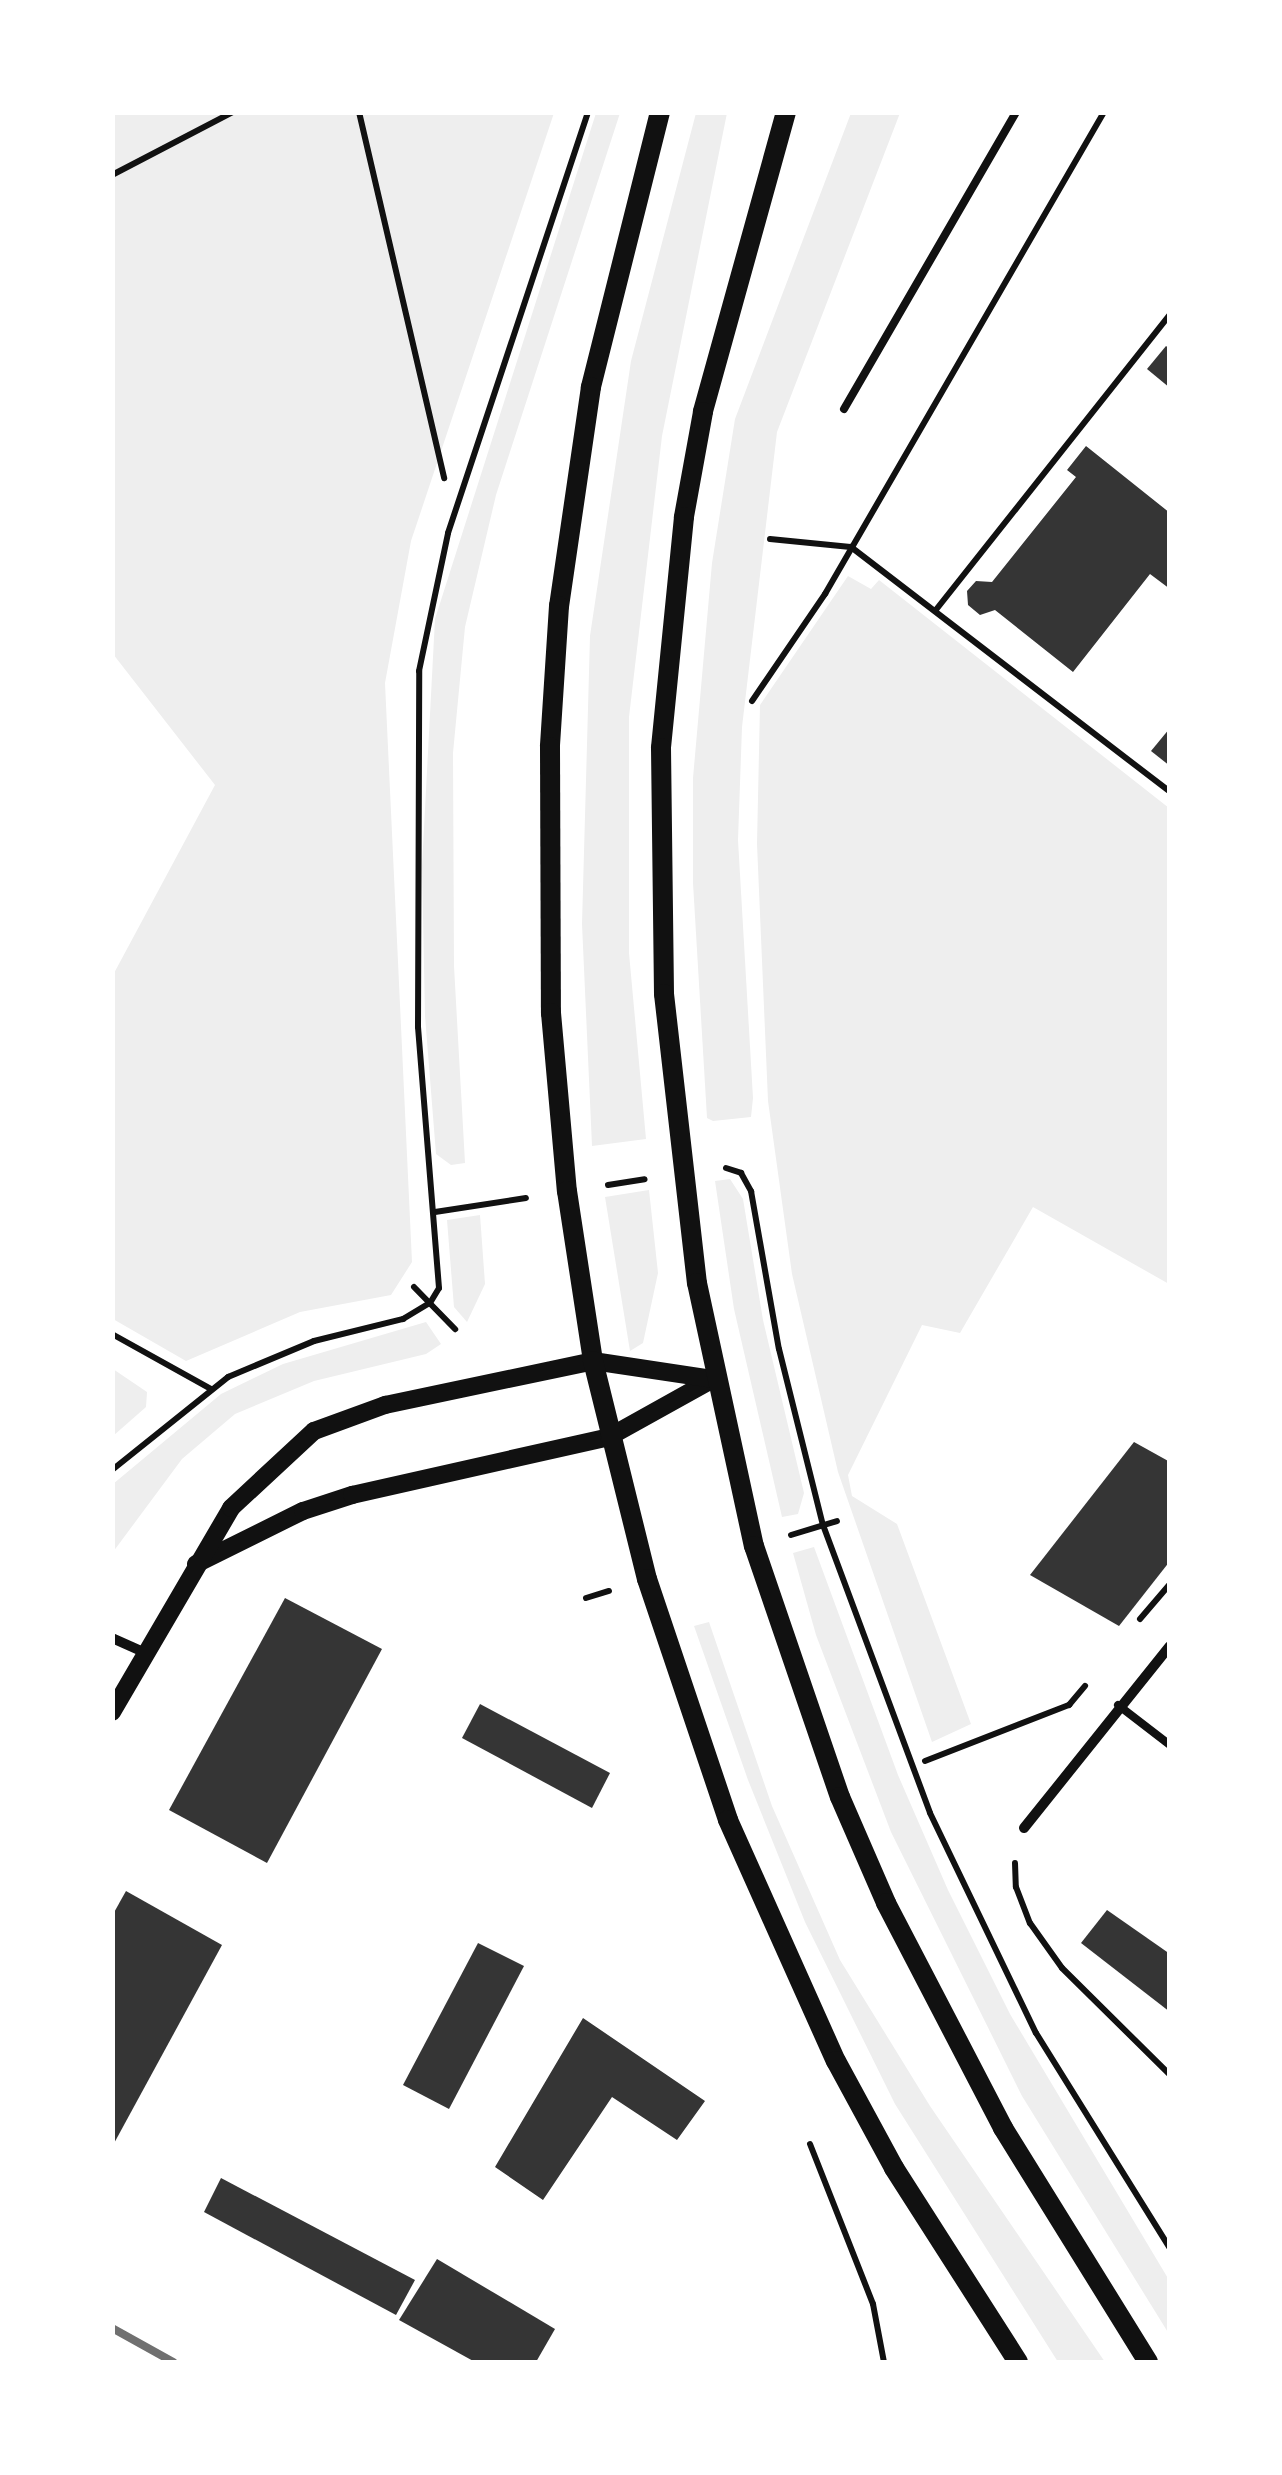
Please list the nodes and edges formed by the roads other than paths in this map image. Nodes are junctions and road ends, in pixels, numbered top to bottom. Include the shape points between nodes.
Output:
1 (660, 112) edge
2 (786, 112) edge
3 (1016, 112) edge
4 (844, 408) dead end
5 (594, 1360) junction
6 (714, 1379) junction
7 (609, 1437) junction
8 (192, 1566) junction
9 (112, 1638) edge
10 (1170, 1646) edge
11 (144, 1652) junction
12 (1118, 1705) junction
13 (112, 1712) edge
14 (1170, 1745) edge
15 (1024, 1828) road end
16 (1018, 2362) edge
17 (1148, 2362) edge

1 - 5 main road via 591,386 560,606 550,748 551,1013 567,1192
2 - 6 main road via 703,412 682,536 661,748 664,994 680,1174
3 - 4 lane
5 - 6 street
5 - 7 main road
5 - 8 street via 385,1405 314,1432 256,1479
6 - 7 street
6 - 17 main road via 754,1546 795,1672 886,1903 1003,2128
7 - 8 street via 352,1495 303,1511
7 - 16 main road via 684,1700 785,1956 894,2168
8 - 11 street
9 - 11 street
10 - 12 street
11 - 13 street
12 - 14 lane
12 - 15 street

